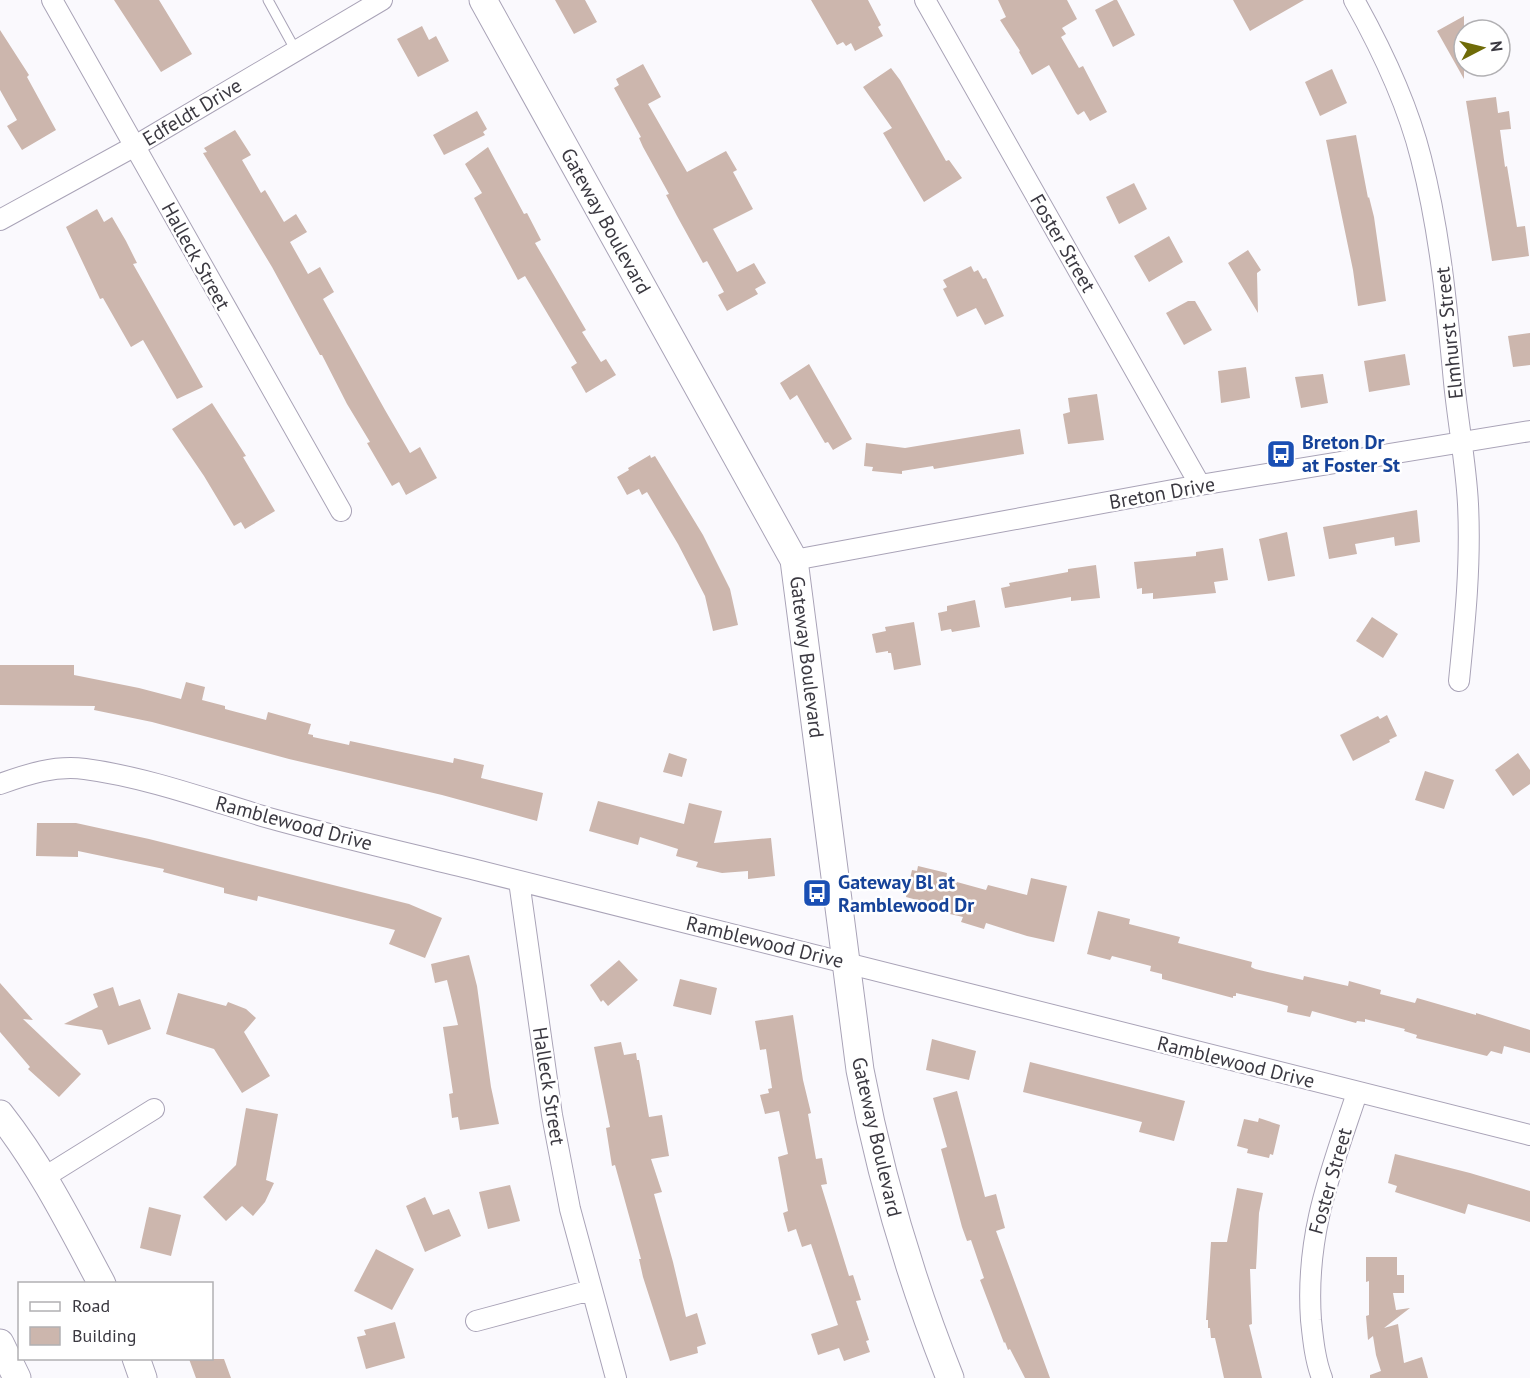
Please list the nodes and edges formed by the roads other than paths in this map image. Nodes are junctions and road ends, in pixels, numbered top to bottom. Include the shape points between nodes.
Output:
1 (52, 0) edge
2 (268, 0) edge
3 (382, 0) edge
4 (483, 0) edge
5 (925, 0) edge
6 (1353, 0) edge
7 (296, 51) junction
8 (135, 146) junction
9 (0, 220) edge
10 (1530, 431) edge
11 (1461, 443) junction
12 (1200, 485) junction
13 (341, 511) dead end
14 (794, 560) junction
15 (1459, 681) dead end
16 (0, 784) edge
17 (519, 881) junction
18 (845, 961) junction
19 (1357, 1093) junction
20 (154, 1109) dead end
21 (0, 1114) edge
22 (1530, 1135) edge
23 (44, 1179) junction
24 (101, 1282) edge
25 (591, 1290) junction
26 (476, 1321) dead end
27 (0, 1343) edge
28 (136, 1360) edge
29 (17, 1378) edge
30 (144, 1378) edge
31 (616, 1378) edge
32 (950, 1378) edge
33 (1322, 1378) edge

1 - 8 street, Halleck Street
2 - 7 lane
3 - 7 street, Edfeldt Drive
4 - 14 street, Gateway Boulevard
5 - 12 street, Foster Street
6 - 11 street, Elmhurst Street via 1390,70 1421,156 1447,303
7 - 8 street, Edfeldt Drive
8 - 9 street, Edfeldt Drive
8 - 13 street, Halleck Street
10 - 11 street, Breton Drive
11 - 12 street, Breton Drive
11 - 15 street, Elmhurst Street via 1468,502 1469,564
12 - 14 street, Breton Drive
14 - 18 street, Gateway Boulevard
16 - 17 street, Ramblewood Drive via 63,768 119,774 311,830
17 - 18 street, Ramblewood Drive
17 - 25 street, Halleck Street via 552,1115
18 - 19 street, Ramblewood Drive
18 - 32 street, Gateway Boulevard via 860,1070 885,1183
19 - 22 street, Ramblewood Drive
19 - 33 street, Foster Street via 1324,1189 1312,1247 1310,1310
20 - 23 street
21 - 23 street
23 - 24 street
25 - 26 street
25 - 31 street, Halleck Street
27 - 29 street
28 - 30 street

